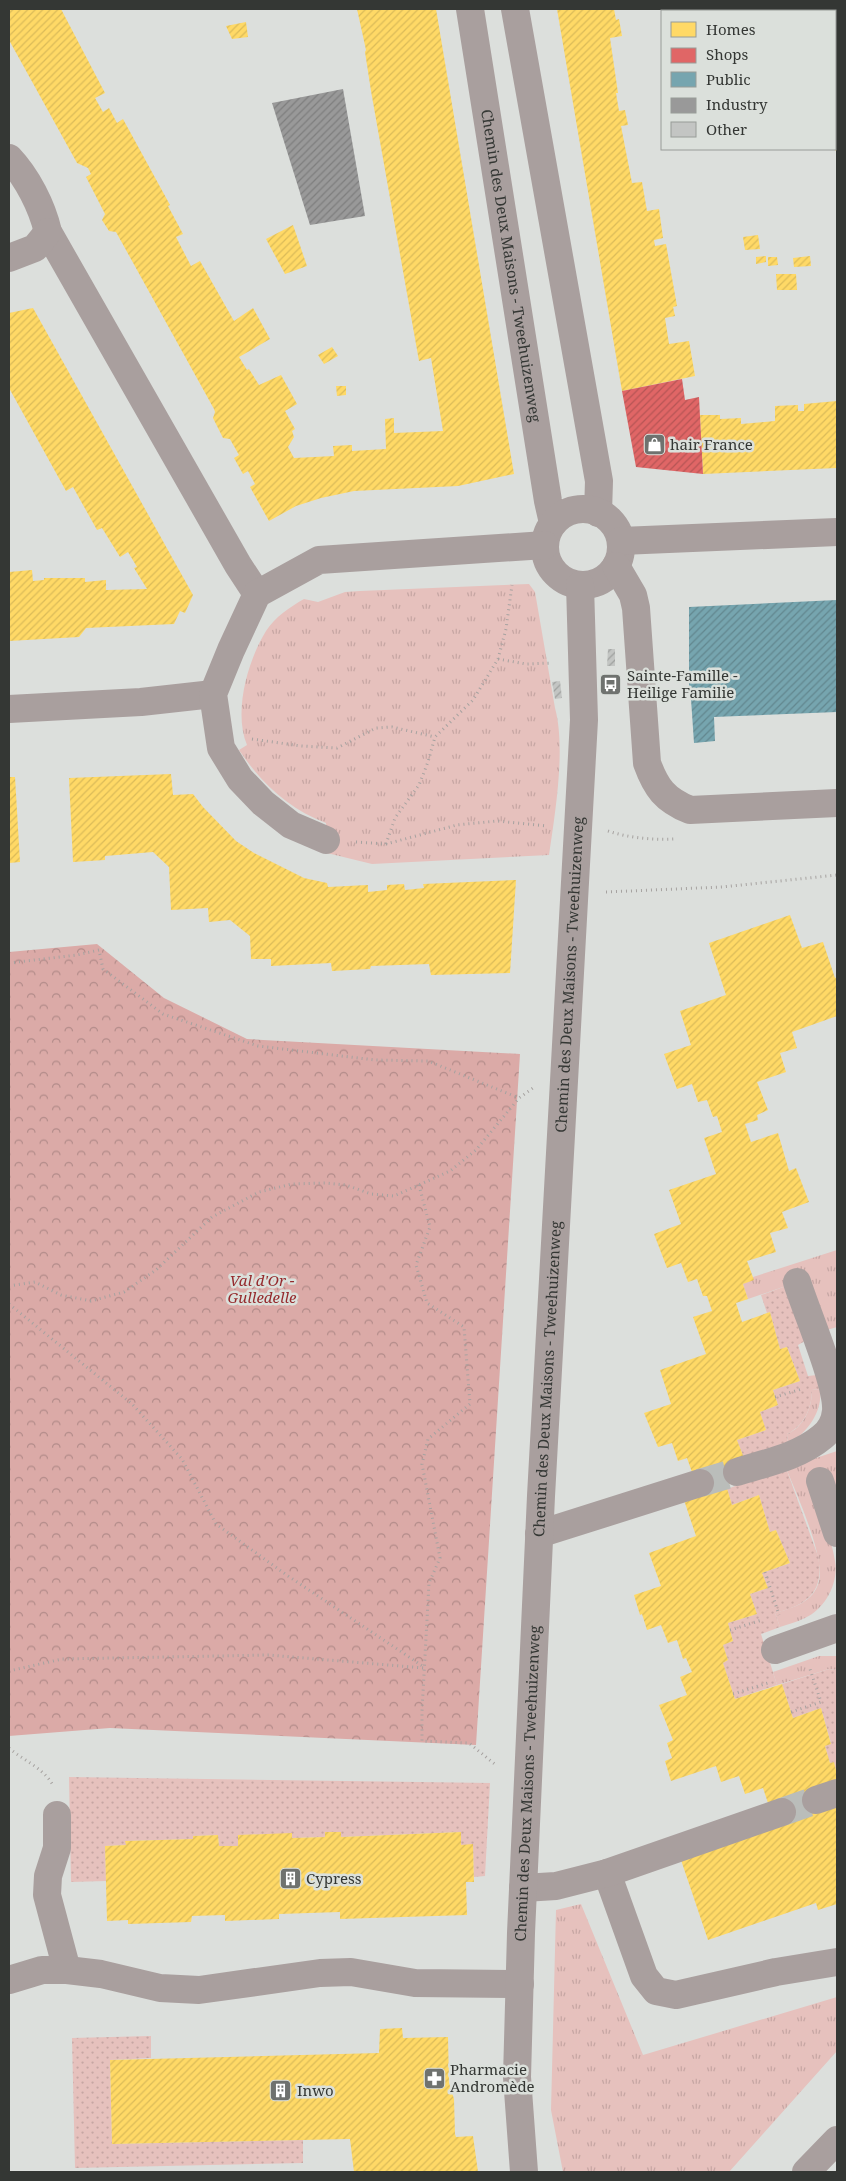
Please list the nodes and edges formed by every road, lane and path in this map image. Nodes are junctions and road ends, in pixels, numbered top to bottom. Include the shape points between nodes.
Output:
1 (470, 9) edge
2 (515, 9) edge
3 (9, 158) edge
4 (48, 232) junction
5 (9, 258) edge
6 (598, 513) junction
7 (837, 532) edge
8 (549, 534) junction
9 (619, 553) junction
10 (512, 585) dead end
11 (580, 585) junction
12 (257, 594) junction
13 (498, 660) junction
14 (559, 663) dead end
15 (213, 694) junction
16 (9, 709) edge
17 (244, 737) dead end
18 (435, 737) junction
19 (837, 803) edge
20 (553, 827) dead end
21 (326, 840) joint
22 (386, 844) junction
23 (837, 874) edge
24 (598, 893) dead end
25 (9, 963) edge
26 (419, 1185) junction
27 (797, 1282) dead end
28 (9, 1286) edge
29 (9, 1304) edge
30 (736, 1472) tunnel mouth
31 (820, 1481) dead end
32 (700, 1483) tunnel mouth
33 (539, 1534) junction
34 (837, 1534) edge
35 (765, 1572) dead end
36 (837, 1628) edge
37 (788, 1646) junction
38 (424, 1668) junction
39 (9, 1671) edge
40 (791, 1712) dead end
41 (9, 1748) edge
42 (498, 1767) dead end
43 (782, 1812) tunnel mouth
44 (58, 1815) joint
45 (606, 1873) junction
46 (523, 1888) junction
47 (837, 1962) edge
48 (67, 1970) junction
49 (9, 1980) edge
50 (520, 1984) junction
51 (837, 2140) edge
52 (524, 2172) edge
53 (806, 2172) edge

1 - 8 street, Chemin des Deux Maisons - Tweehuizenweg via 548,501
2 - 6 street via 597,471
3 - 4 street via 44,214
4 - 5 street via 35,248
4 - 12 street
6 - 8 street via 586,509 562,515
6 - 9 street via 609,519 616,529
7 - 9 street
8 - 11 street, Chemin des Deux Maisons - Tweehuizenweg via 547,559 554,572 561,579
8 - 12 street via 319,560
9 - 11 street via 610,574 591,585
9 - 19 street via 636,608 647,763 663,795 690,810
10 - 13 path
11 - 33 street, Chemin des Deux Maisons - Tweehuizenweg via 584,720
12 - 15 street
13 - 14 path via 526,664
13 - 18 path via 472,700
15 - 16 street via 142,702
15 - 21 street via 220,748 240,779 263,803 291,824
17 - 18 path via 337,748 376,728
18 - 22 path via 418,784 395,818
20 - 22 path via 497,822 457,825
21 - 22 path
23 - 24 path via 722,887
25 - 26 path via 99,950 104,969 163,1014 258,1046 375,1060 428,1061 520,1098 476,1150 450,1171
26 - 28 path via 394,1196 325,1183 292,1184 259,1192 212,1217 156,1270 124,1292 91,1300 61,1295 35,1282
26 - 38 path via 430,1227 416,1265 426,1303 464,1327 470,1404 428,1438 422,1464 440,1558 429,1583
27 - 30 street via 831,1383 835,1418 827,1432 813,1444
29 - 38 path via 132,1404 182,1459 216,1524
31 - 34 street
32 - 33 street
33 - 46 street, Chemin des Deux Maisons - Tweehuizenweg
35 - 37 path via 780,1617 790,1614
36 - 37 street
37 - 40 path via 821,1702
38 - 39 path via 269,1655 62,1659
38 - 42 path via 422,1741 469,1743
41 - 44 path via 34,1764 53,1784
43 - 45 street
44 - 48 street via 57,1848 48,1876 47,1896
45 - 46 street via 556,1886
45 - 47 street via 644,1976 656,1991 676,1995
46 - 50 street, Chemin des Deux Maisons - Tweehuizenweg
48 - 49 street via 42,1970
48 - 50 street via 101,1974 160,1988 199,1990 320,1973 351,1972 415,1983
50 - 52 street, Chemin des Deux Maisons - Tweehuizenweg via 517,2077
51 - 53 street

